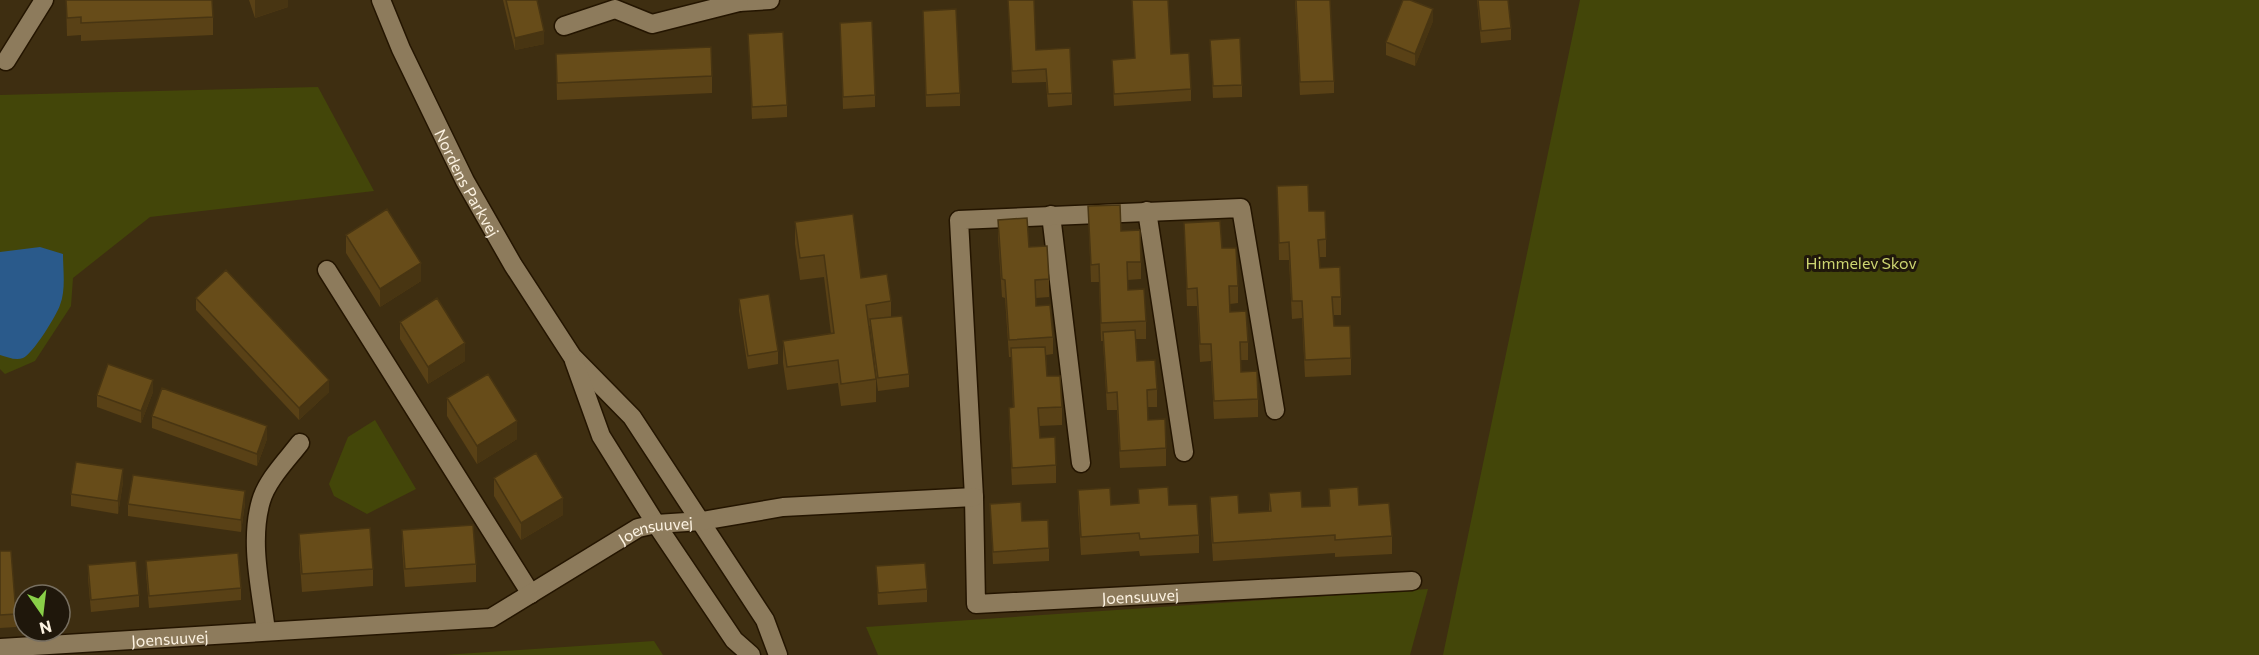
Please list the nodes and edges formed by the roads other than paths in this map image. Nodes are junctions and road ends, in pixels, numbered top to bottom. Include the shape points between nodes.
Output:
1 (44, 0) edge
2 (381, 0) edge
3 (770, 0) edge
4 (739, 1) edge
5 (564, 26) dead end
6 (6, 61) dead end
7 (1147, 210) junction
8 (1051, 215) junction
9 (327, 270) dead end
10 (572, 356) junction
11 (1275, 410) dead end
12 (300, 443) dead end
13 (1184, 452) dead end
14 (1081, 462) dead end
15 (974, 497) junction
16 (702, 521) junction
17 (656, 524) junction
18 (1412, 581) dead end
19 (531, 594) junction
20 (266, 631) junction
21 (0, 648) edge
22 (751, 655) edge
23 (778, 655) edge

1 - 6 street
2 - 10 street, Nordens Parkvej via 465,181
3 - 4 street
4 - 5 street via 652,24 615,9
7 - 8 street, Joensuuvej
7 - 11 street, Joensuuvej via 1241,208
7 - 13 street
8 - 14 street
8 - 15 street, Joensuuvej via 959,220
9 - 19 street
10 - 16 street, Nordens Parkvej via 632,417
10 - 17 street, Nordens Parkvej via 601,436
12 - 20 street via 261,500 255,541
15 - 16 street, Joensuuvej via 783,507
15 - 18 street, Joensuuvej via 976,604
16 - 17 street, Joensuuvej
16 - 23 street, Nordens Parkvej via 765,620
17 - 19 street, Joensuuvej via 638,528
17 - 22 street, Nordens Parkvej via 734,640
19 - 20 street, Joensuuvej via 491,618
20 - 21 street, Joensuuvej

